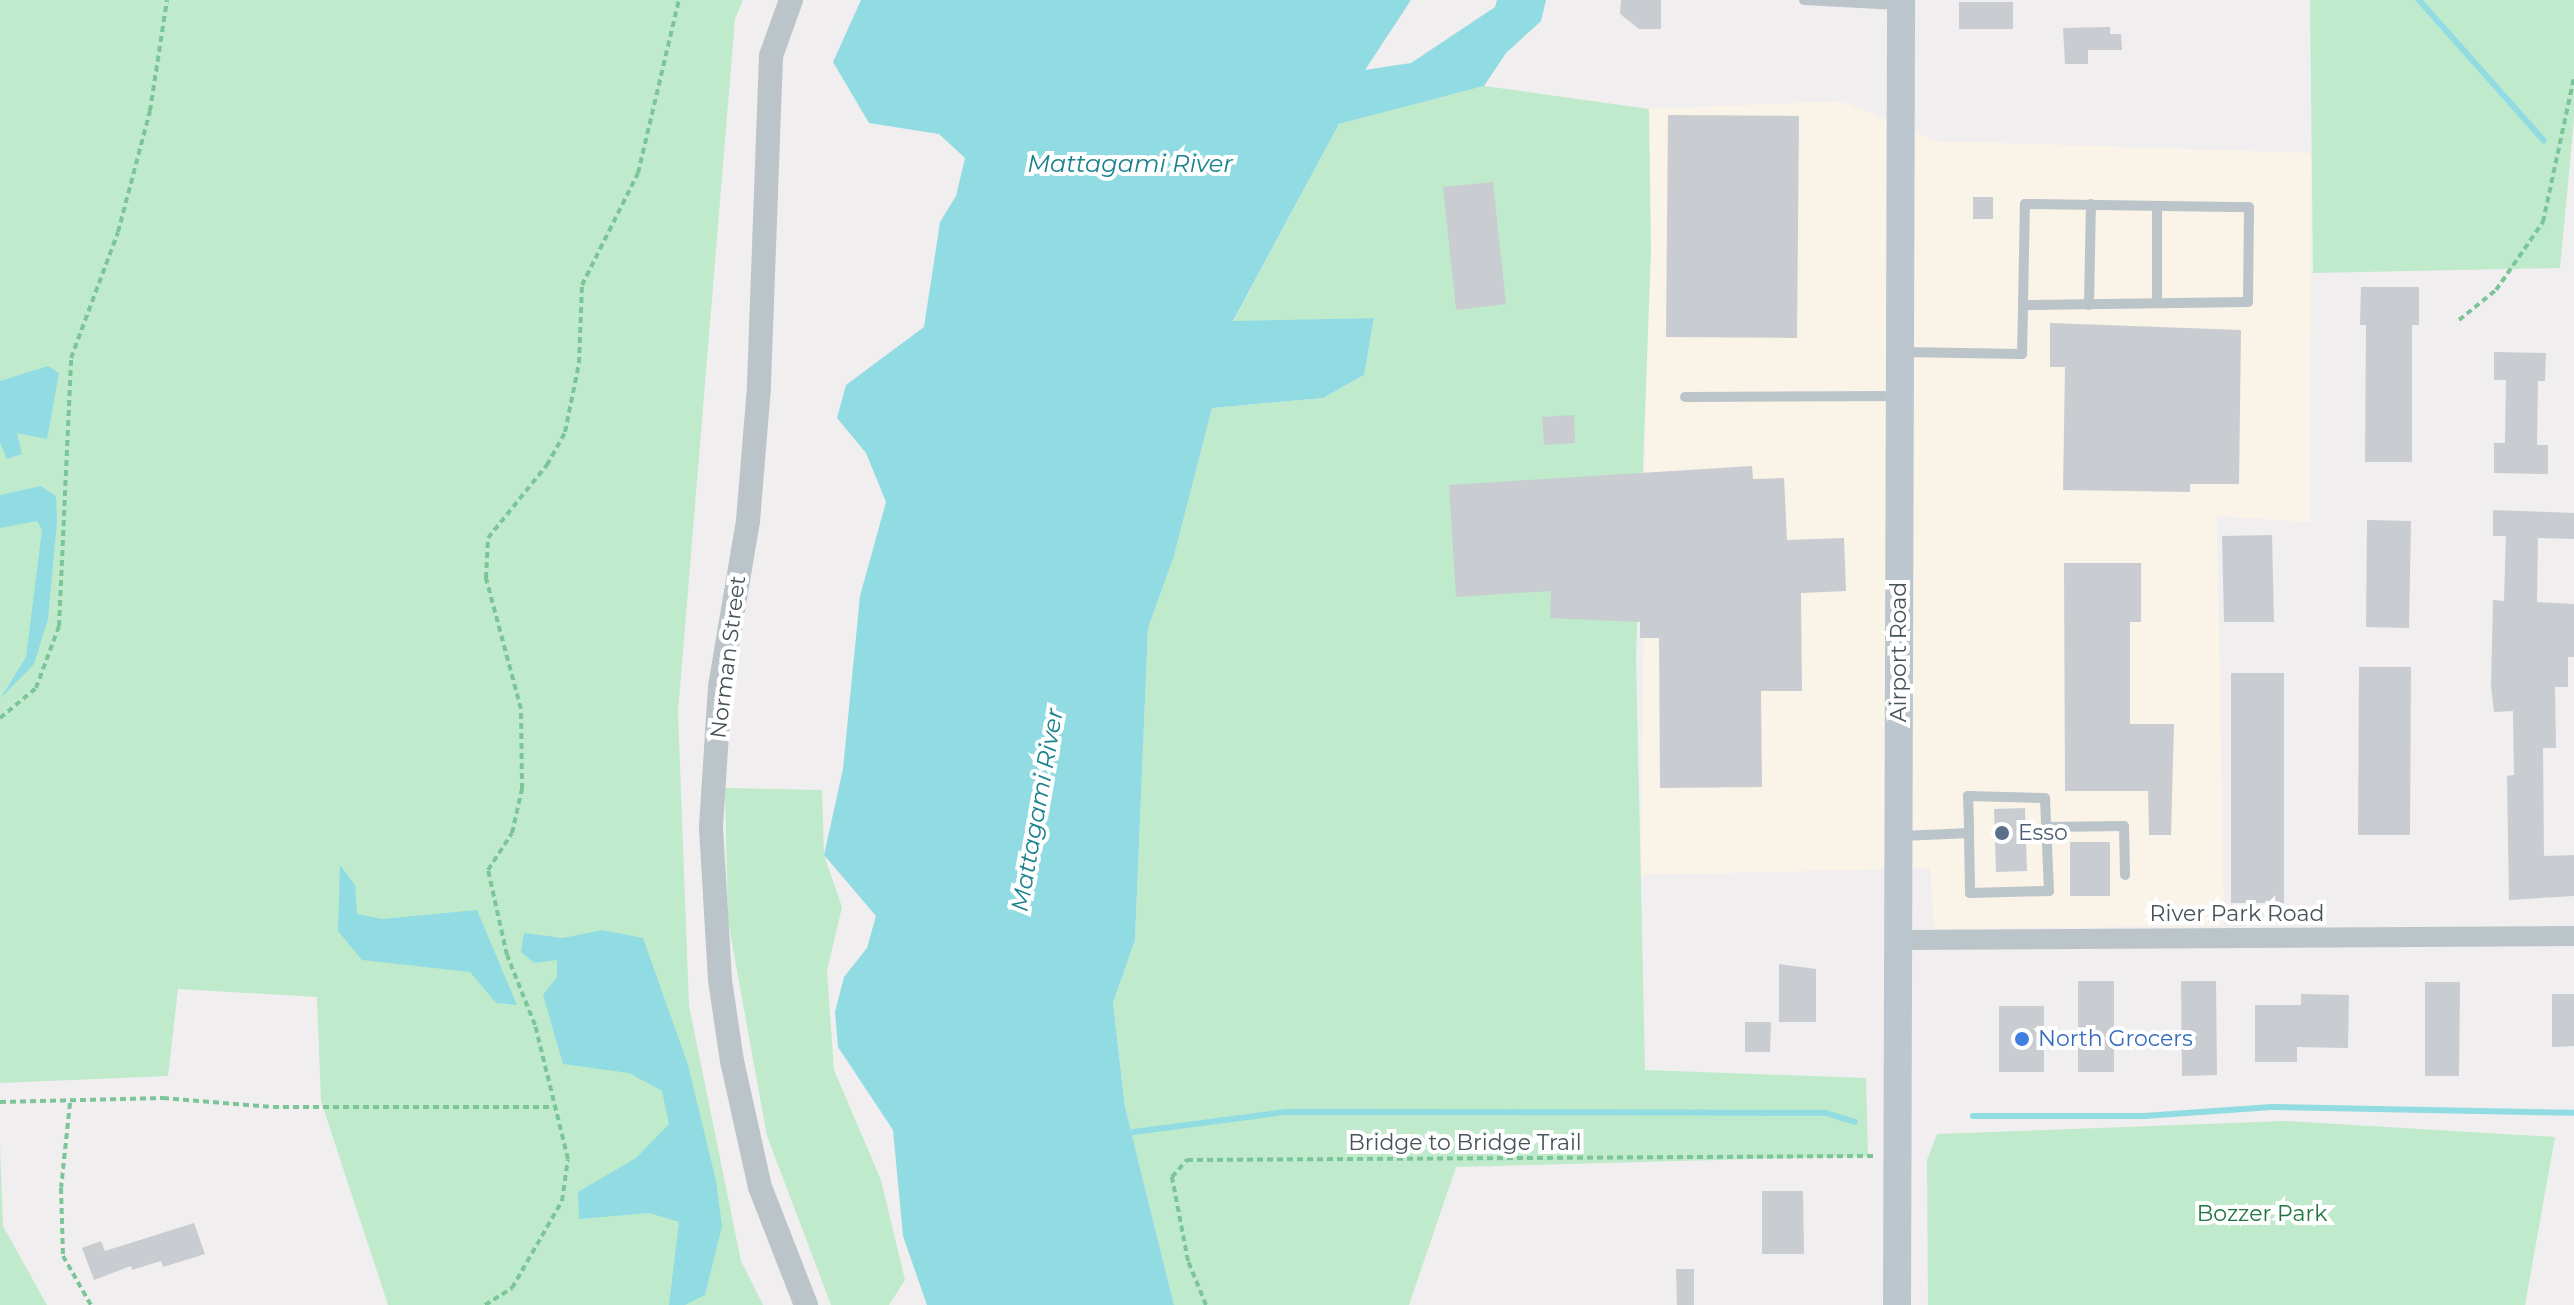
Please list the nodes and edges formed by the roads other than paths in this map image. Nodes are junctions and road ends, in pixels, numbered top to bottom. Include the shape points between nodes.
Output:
1 (791, 0) edge
2 (1804, 0) edge
3 (1901, 3) edge
4 (2091, 204) junction
5 (2157, 206) junction
6 (2157, 303) junction
7 (2023, 305) junction
8 (2089, 305) junction
9 (1899, 352) junction
10 (1899, 396) junction
11 (1685, 397) dead end
12 (2046, 827) junction
13 (1969, 833) junction
14 (1900, 836) junction
15 (2125, 875) dead end
16 (2574, 936) edge
17 (1900, 940) junction
18 (806, 1305) edge
19 (1897, 1305) edge

1 - 18 street, Norman Street via 771,56 759,387 748,521 720,687 711,828 720,980 732,1061 760,1187
2 - 3 lane
3 - 9 main road, Airport Road
4 - 5 lane
4 - 7 lane via 2025,204
4 - 8 lane
5 - 6 lane
5 - 6 lane via 2249,207 2248,302
6 - 8 lane
7 - 8 lane
7 - 9 lane via 2022,354
9 - 10 main road, Airport Road
10 - 11 lane
10 - 14 main road, Airport Road
12 - 13 lane via 2045,798 1968,796
12 - 13 lane via 2049,891 1970,893
12 - 15 lane via 2124,826
13 - 14 lane
14 - 17 main road, Airport Road
16 - 17 street, River Park Road
17 - 19 main road, Airport Road

